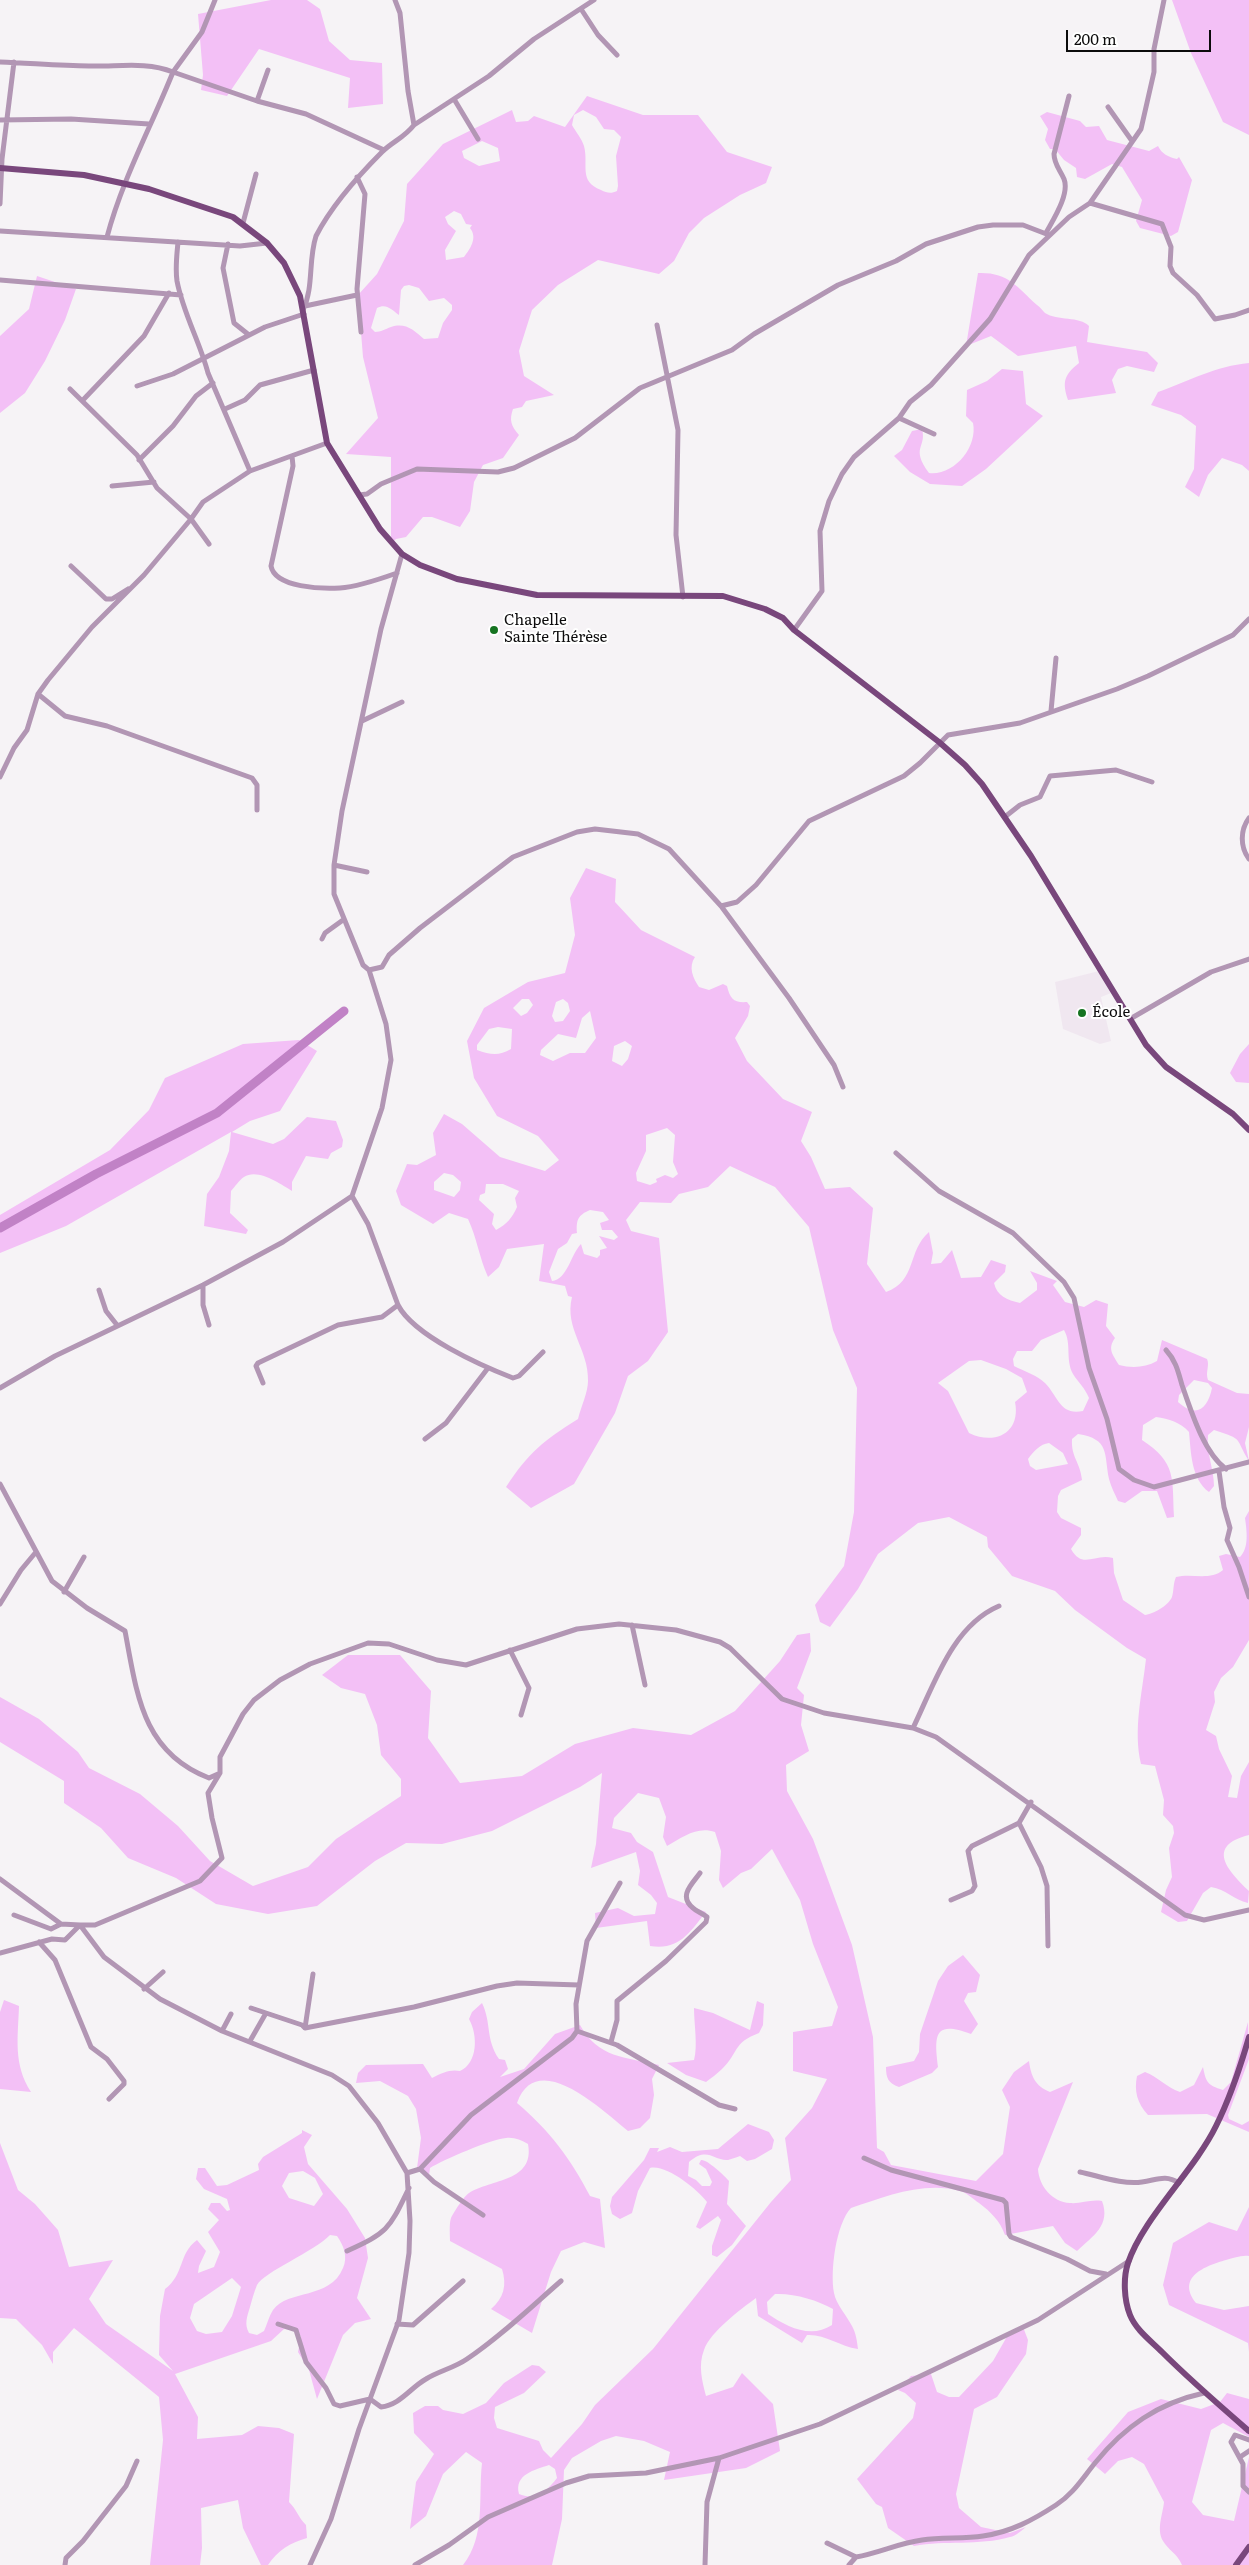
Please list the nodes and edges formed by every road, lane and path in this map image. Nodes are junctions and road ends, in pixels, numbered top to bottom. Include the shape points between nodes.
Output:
1 (216, 0) edge
2 (395, 0) edge
3 (594, 0) edge
4 (1164, 0) edge
5 (581, 9) junction
6 (617, 55) dead end
7 (0, 62) edge
8 (14, 62) junction
9 (268, 70) dead end
10 (173, 72) junction
11 (1069, 96) dead end
12 (454, 99) junction
13 (257, 101) junction
14 (1108, 108) dead end
15 (3, 121) edge
16 (149, 124) junction
17 (414, 125) junction
18 (478, 139) dead end
19 (1132, 141) junction
20 (384, 150) junction
21 (1, 168) edge
22 (256, 174) dead end
23 (357, 177) junction
24 (127, 184) junction
25 (1090, 203) junction
26 (0, 204) edge
27 (243, 223) junction
28 (0, 231) edge
29 (1047, 234) junction
30 (107, 237) junction
31 (178, 242) junction
32 (267, 243) junction
33 (228, 244) junction
34 (0, 280) edge
35 (169, 293) junction
36 (181, 295) junction
37 (357, 295) junction
38 (304, 310) junction
39 (1249, 310) edge
40 (657, 325) dead end
41 (361, 332) dead end
42 (249, 335) junction
43 (204, 357) junction
44 (314, 370) junction
45 (668, 374) junction
46 (212, 383) junction
47 (137, 386) dead end
48 (70, 389) dead end
49 (83, 400) junction
50 (225, 410) junction
51 (898, 418) junction
52 (934, 434) dead end
53 (327, 443) junction
54 (292, 456) junction
55 (139, 460) junction
56 (250, 471) junction
57 (154, 482) junction
58 (112, 486) dead end
59 (359, 495) junction
60 (192, 519) junction
61 (210, 544) dead end
62 (402, 554) junction
63 (71, 566) dead end
64 (397, 573) junction
65 (137, 583) junction
66 (684, 597) junction
67 (1249, 619) edge
68 (794, 630) junction
69 (1056, 658) dead end
70 (38, 694) junction
71 (402, 702) dead end
72 (1051, 711) junction
73 (362, 721) junction
74 (939, 742) junction
75 (0, 777) edge
76 (1152, 782) dead end
77 (257, 810) dead end
78 (1006, 816) junction
79 (1249, 818) edge
80 (1249, 859) edge
81 (334, 865) junction
82 (367, 872) dead end
83 (721, 906) junction
84 (343, 920) junction
85 (322, 939) dead end
86 (1249, 959) edge
87 (369, 970) junction
88 (1130, 1019) junction
89 (843, 1087) dead end
90 (1246, 1121) edge
91 (1249, 1130) edge
92 (896, 1153) dead end
93 (352, 1196) junction
94 (203, 1285) junction
95 (98, 1290) dead end
96 (398, 1305) junction
97 (117, 1325) junction
98 (209, 1325) dead end
99 (1166, 1350) dead end
100 (543, 1352) dead end
101 (488, 1368) junction
102 (263, 1383) dead end
103 (0, 1388) edge
104 (424, 1439) dead end
105 (1249, 1462) edge
106 (1226, 1469) junction
107 (1219, 1471) junction
108 (0, 1484) edge
109 (36, 1552) junction
110 (84, 1557) dead end
111 (64, 1592) junction
112 (1249, 1597) edge
113 (0, 1604) edge
114 (999, 1606) dead end
115 (632, 1624) junction
116 (510, 1650) junction
117 (645, 1685) dead end
118 (521, 1715) dead end
119 (913, 1728) junction
120 (220, 1773) junction
121 (1030, 1802) junction
122 (1019, 1823) junction
123 (700, 1873) dead end
124 (0, 1878) edge
125 (620, 1883) dead end
126 (951, 1900) dead end
127 (1249, 1910) edge
128 (14, 1915) dead end
129 (61, 1924) junction
130 (80, 1925) junction
131 (39, 1942) junction
132 (1048, 1946) dead end
133 (0, 1953) edge
134 (0, 1960) edge
135 (163, 1972) dead end
136 (313, 1974) dead end
137 (578, 1986) junction
138 (144, 1989) junction
139 (251, 2008) dead end
140 (266, 2013) junction
141 (231, 2014) dead end
142 (305, 2028) junction
143 (222, 2031) junction
144 (577, 2031) junction
145 (1249, 2037) edge
146 (250, 2041) junction
147 (611, 2042) junction
148 (109, 2099) dead end
149 (735, 2109) dead end
150 (864, 2158) dead end
151 (420, 2169) junction
152 (407, 2172) junction
153 (1080, 2172) dead end
154 (1179, 2183) junction
155 (409, 2188) junction
156 (483, 2215) dead end
157 (347, 2251) dead end
158 (1128, 2261) junction
159 (1106, 2274) junction
160 (463, 2281) dead end
161 (561, 2281) dead end
162 (278, 2324) dead end
163 (398, 2324) junction
164 (1204, 2393) junction
165 (370, 2399) junction
166 (1249, 2431) edge
167 (1249, 2440) edge
168 (1249, 2451) edge
169 (1240, 2457) junction
170 (718, 2458) junction
171 (137, 2460) dead end
172 (1249, 2492) edge
173 (827, 2543) dead end
174 (1249, 2547) edge
175 (856, 2557) junction
176 (65, 2565) edge
177 (310, 2565) edge
178 (415, 2565) edge
179 (706, 2565) edge
180 (849, 2565) edge
181 (1236, 2565) edge

1 - 10 street via 202,32
2 - 17 street via 400,13
3 - 5 street
4 - 19 street via 1156,34 1145,120
5 - 6 street via 598,35
5 - 12 street via 559,21
7 - 8 street
8 - 10 street via 143,65
8 - 15 street
9 - 13 street
10 - 13 street
10 - 16 street via 162,102
11 - 29 street via 1054,154 1065,188
12 - 17 street
12 - 18 street
13 - 20 street via 306,114
14 - 19 street
15 - 16 street
15 - 21 street
16 - 24 street
17 - 20 street
19 - 25 street
20 - 23 street
21 - 24 main road via 84,176
21 - 26 street
22 - 27 street
23 - 37 street via 365,194
23 - 38 street via 316,236
24 - 27 main road via 203,205
24 - 30 street
25 - 29 street
25 - 39 street via 1162,224 1171,247 1173,273 1197,294 1215,319
27 - 32 main road
28 - 30 street
29 - 45 street via 1023,225 994,225 936,240 838,286 732,350 689,369
29 - 51 street via 1028,255 990,319
30 - 31 street
31 - 33 street
31 - 36 street via 177,280
32 - 33 street
32 - 38 main road via 288,270
33 - 42 street via 223,268 234,323
34 - 35 street
35 - 36 street
35 - 49 street via 144,336
36 - 43 street
37 - 38 street
37 - 41 street
38 - 42 street
38 - 44 main road
40 - 45 street
42 - 43 street
43 - 46 street
43 - 47 street via 173,374
44 - 50 street via 260,385 245,400
44 - 53 main road
45 - 59 street via 627,396 575,438 514,468 498,472 417,469
45 - 66 street via 678,430 676,535
46 - 50 street
46 - 55 street via 196,396
48 - 49 street
49 - 55 street
50 - 56 street
51 - 52 street
51 - 68 street via 864,446 842,474 820,531 822,591
53 - 54 street
53 - 59 main road
54 - 56 street
54 - 64 street via 293,466 271,566 274,573 291,584 332,588
55 - 57 street
56 - 60 street via 207,498
57 - 58 street
57 - 60 street via 164,497
59 - 62 main road via 380,529
60 - 61 street
60 - 65 street
62 - 64 street
62 - 66 main road via 443,574 511,591 555,596
63 - 65 street via 106,599 112,599
64 - 73 street via 381,629
65 - 70 street via 92,627
66 - 68 main road via 722,596 742,600 775,613
67 - 72 street via 1233,635 1148,676
68 - 74 main road
69 - 72 street
70 - 75 street via 29,726
70 - 77 street via 65,716 124,732 252,778 257,785
71 - 73 street
72 - 74 street via 1004,727 951,734
73 - 81 street
74 - 78 main road via 973,773
74 - 83 street via 920,763 898,779 809,821 759,882 737,902
76 - 78 street via 1116,770 1050,776 1040,796
78 - 88 main road
79 - 80 street via 1242,835 1242,844
81 - 82 street
81 - 84 street via 334,894
83 - 87 street via 665,846 629,832 595,829 577,832 513,857 420,928 389,955 382,967
83 - 89 street via 789,998 834,1065
84 - 85 street
84 - 87 street via 363,964
86 - 88 street via 1211,972
87 - 93 street via 386,1024 391,1060 382,1108
88 - 90 main road via 1146,1045 1166,1067
90 - 91 main road
92 - 107 street via 939,1191 1013,1233 1064,1282 1074,1298 1089,1368 1107,1419 1117,1461 1124,1474 1154,1487
93 - 94 street via 293,1237
93 - 96 street via 368,1224
94 - 97 street
94 - 98 street via 203,1305
95 - 97 street via 106,1311
96 - 101 street via 416,1326
96 - 102 street via 382,1317 338,1325 258,1363 256,1366
97 - 103 street
99 - 106 street via 1176,1362 1193,1414 1214,1460
100 - 101 street via 517,1377
101 - 104 street via 446,1423
105 - 106 street
106 - 107 street
107 - 112 street via 1230,1528 1226,1540 1240,1567
108 - 109 street
109 - 111 street via 52,1581
109 - 113 street
110 - 111 street
111 - 120 street via 123,1628 146,1719 164,1748 198,1774 209,1778
114 - 119 street via 982,1613 951,1651
115 - 116 street via 577,1630
115 - 117 street
115 - 119 street via 676,1630 720,1642 782,1699 858,1721
116 - 118 street via 528,1688
116 - 120 street via 459,1665 389,1644 368,1643 310,1664 271,1685 254,1700 220,1757
119 - 121 street via 936,1737
120 - 130 street via 208,1793 222,1858 200,1881 94,1925
121 - 122 street
121 - 127 street via 1184,1915 1204,1920
122 - 126 street via 972,1846 968,1851 975,1886 972,1891
122 - 132 street via 1041,1867 1046,1886
123 - 147 street via 686,1896 693,1908 707,1917 706,1922 666,1961 616,2001 617,2020
124 - 129 street
125 - 137 street via 587,1941
128 - 129 street via 51,1929
129 - 130 street
130 - 131 street via 65,1940
130 - 138 street via 104,1957
131 - 133 street
131 - 148 street via 55,1960 91,2046 124,2081
133 - 134 street
135 - 138 street
136 - 142 street
137 - 142 street via 517,1983 496,1986 414,2007
137 - 144 street
138 - 143 street
139 - 140 street
140 - 142 street
140 - 146 street
141 - 143 street
143 - 146 street
144 - 147 street
144 - 151 street via 471,2115
145 - 154 main road via 1240,2069 1216,2126
146 - 152 street via 332,2075 349,2086 374,2116
147 - 149 street via 718,2105
150 - 159 street via 892,2170 1003,2200 1011,2237 1090,2271
151 - 152 street
151 - 156 street
152 - 155 street
153 - 154 street via 1134,2182 1171,2178
154 - 158 main road
155 - 157 street via 390,2226 374,2240
155 - 163 street via 409,2253
158 - 159 street
158 - 164 main road via 1125,2292 1130,2316 1137,2327
159 - 170 street via 1038,2320 877,2399 820,2424
160 - 163 street via 413,2325
161 - 165 street via 466,2360 426,2379 387,2406 381,2407
162 - 165 street via 296,2330 306,2362 334,2404 340,2406
163 - 165 street
164 - 166 main road
164 - 175 street via 1161,2407 1129,2426 1069,2496 1028,2523 998,2534 920,2540
165 - 177 street via 331,2519
167 - 169 street via 1233,2436 1231,2442
168 - 169 street
169 - 172 street via 1244,2470 1243,2486
170 - 178 street via 646,2473 589,2476 566,2483 488,2517
170 - 179 street via 707,2502
171 - 176 street via 126,2486 66,2558
173 - 175 street
174 - 181 main road
175 - 180 street

